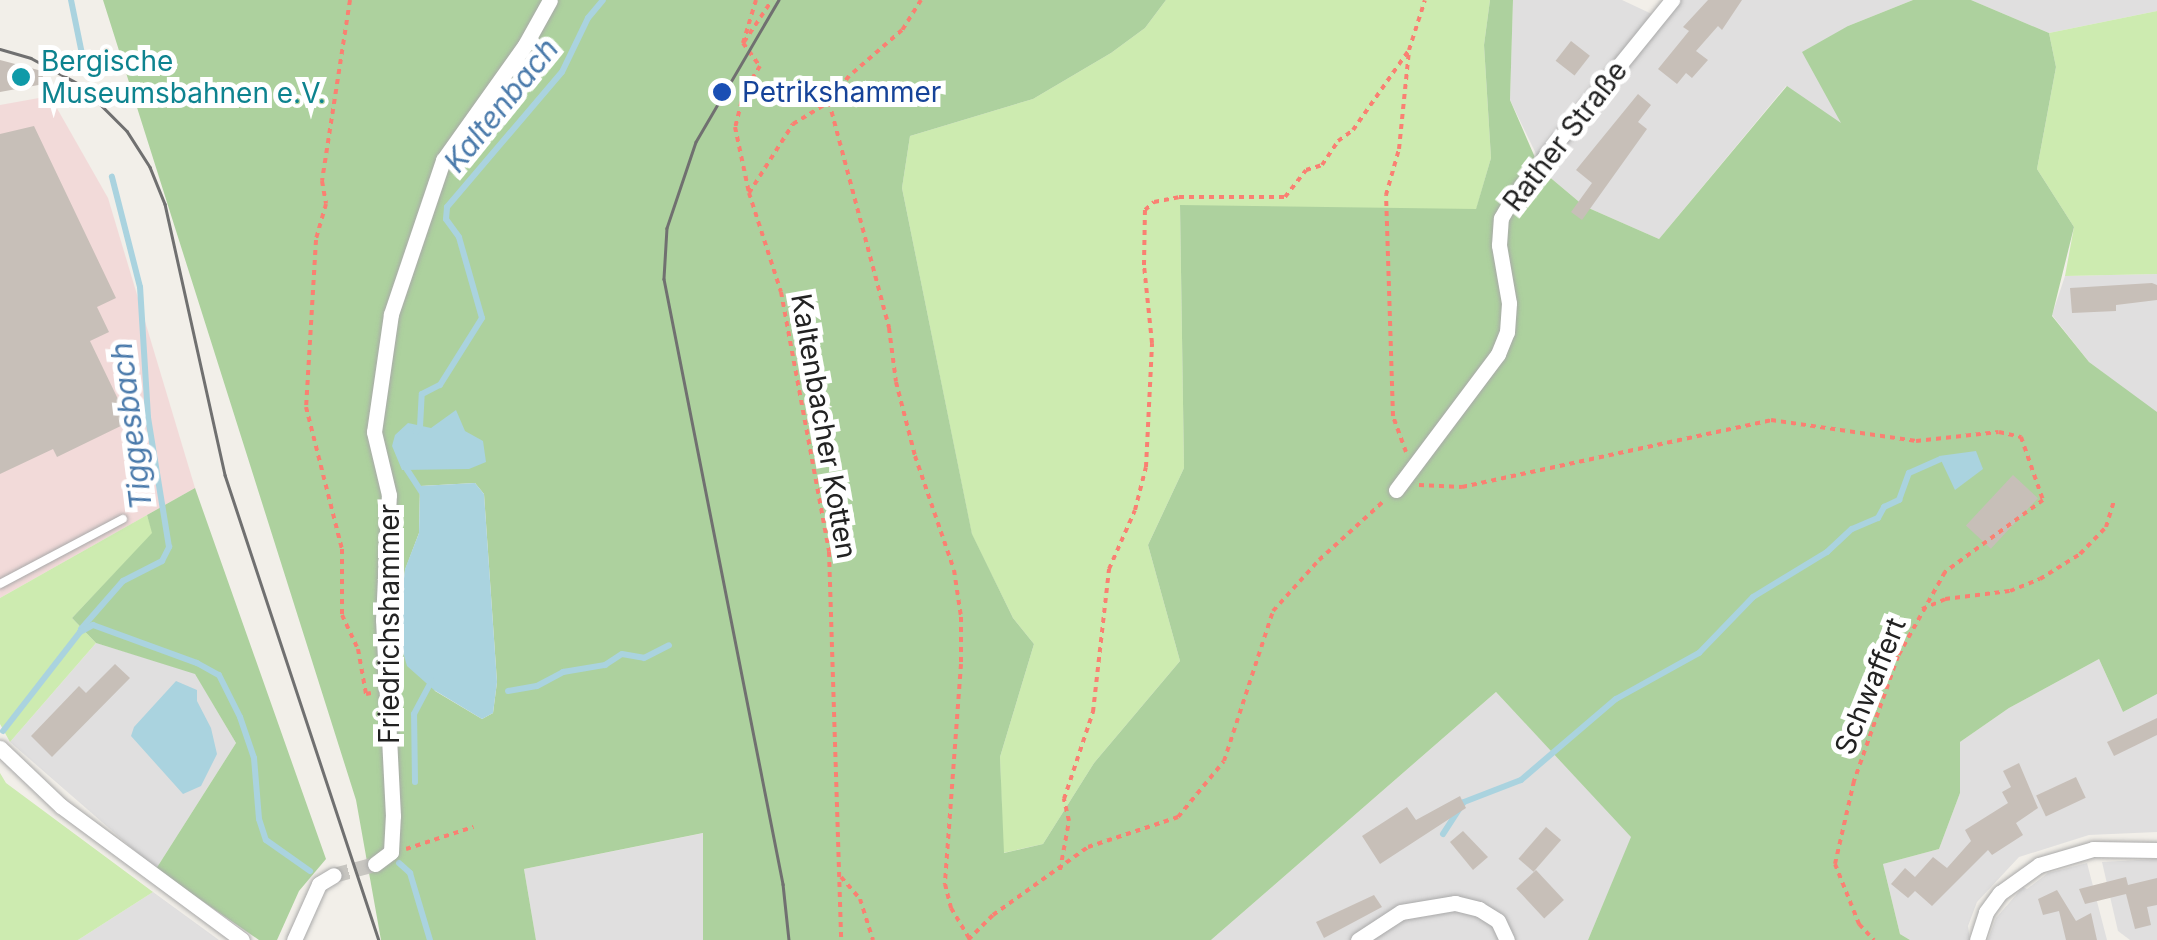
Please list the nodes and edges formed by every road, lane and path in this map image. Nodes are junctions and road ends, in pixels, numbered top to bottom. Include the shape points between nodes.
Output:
1 (350, 0) edge
2 (550, 0) edge
3 (756, 0) edge
4 (772, 0) edge
5 (921, 0) edge
6 (1426, 0) edge
7 (1672, 0) edge
8 (743, 43) junction
9 (1408, 50) junction
10 (828, 102) junction
11 (749, 194) junction
12 (1405, 480) junction
13 (2114, 501) dead end
14 (123, 518) dead end
15 (0, 584) edge
16 (1922, 609) junction
17 (386, 672) junction
18 (0, 748) edge
19 (472, 827) dead end
20 (2157, 850) edge
21 (391, 852) junction
22 (375, 864) tunnel mouth
23 (1060, 870) junction
24 (334, 875) tunnel mouth
25 (841, 877) junction
26 (969, 939) edge
27 (242, 940) edge
28 (294, 940) edge
29 (841, 940) edge
30 (873, 940) edge
31 (1358, 940) edge
32 (1507, 940) edge
33 (1874, 940) edge
34 (1976, 940) edge

1 - 17 path via 322,181 326,204 316,240 306,407 342,550 342,615 358,649 367,696 375,677
2 - 17 street, Friedrichshammer via 443,160 391,314 374,432 389,495
3 - 8 path, Kaltenbacher Kotten
4 - 8 path
5 - 10 path via 902,30
6 - 9 path
7 - 12 street, Rather Straße via 1501,218 1508,332
8 - 11 path, Kaltenbacher Kotten via 760,66 735,126
9 - 12 path via 1385,235 1393,416
9 - 23 path via 1353,130 1285,197 1179,196 1145,210 1152,344 1146,467 1110,569 1093,712 1064,799 1069,821
10 - 11 path via 793,124
10 - 26 path via 889,328 915,456 954,570 961,664 945,884
11 - 25 path, Kaltenbacher Kotten via 781,292 830,552
12 - 16 path via 1462,486 1771,420 1916,441 1998,432 2021,437 2043,500 1945,572
12 - 23 path via 1273,611 1224,760 1178,816 1088,847
13 - 16 path, Schwaffert via 2106,526 2080,554 2040,579 2010,592 1945,599
14 - 15 lane
16 - 33 path, Schwaffert via 1898,656 1854,781 1836,864 1859,924
17 - 21 street, Friedrichshammer
18 - 27 street via 61,806
19 - 21 path
20 - 34 street via 2093,849 2039,864 2000,893
21 - 22 street
23 - 26 path
24 - 28 street via 319,884
25 - 29 path, Kaltenbacher Kotten
25 - 30 path via 860,900
31 - 32 street via 1400,912 1455,903 1498,922

